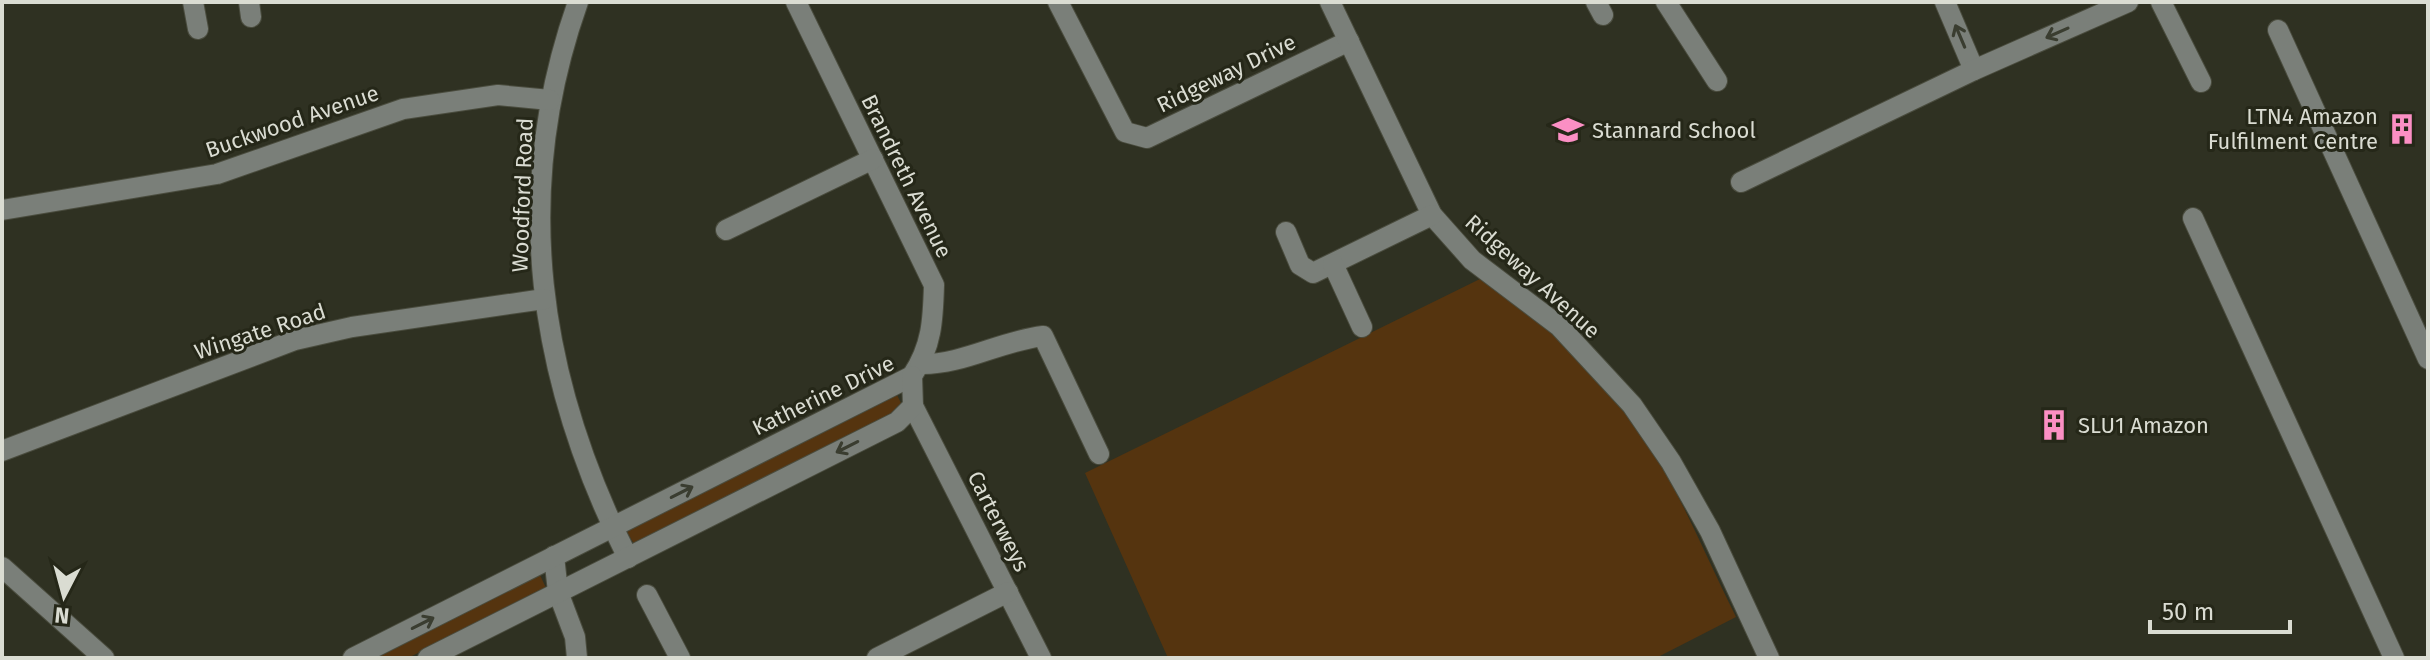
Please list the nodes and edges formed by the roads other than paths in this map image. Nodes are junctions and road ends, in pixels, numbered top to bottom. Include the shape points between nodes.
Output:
1 (193, 2) edge
2 (578, 2) edge
3 (796, 2) edge
4 (1058, 2) edge
5 (1330, 2) edge
6 (1666, 2) edge
7 (1945, 2) edge
8 (2128, 2) edge
9 (2161, 2) edge
10 (198, 29) dead end
11 (2278, 30) dead end
12 (1349, 41) junction
13 (1974, 70) junction
14 (1717, 81) dead end
15 (2201, 82) dead end
16 (550, 100) junction
17 (873, 159) junction
18 (1741, 182) dead end
19 (2, 210) edge
20 (1432, 215) junction
21 (2193, 218) dead end
22 (726, 230) dead end
23 (1286, 232) dead end
24 (1333, 264) junction
25 (544, 299) junction
26 (1362, 327) dead end
27 (2428, 359) edge
28 (916, 370) junction
29 (913, 406) junction
30 (2, 451) edge
31 (1099, 454) dead end
32 (612, 527) junction
33 (554, 556) junction
34 (628, 558) junction
35 (2, 567) edge
36 (558, 592) junction
37 (1008, 592) junction
38 (647, 595) dead end
39 (104, 658) edge
40 (353, 658) edge
41 (428, 658) edge
42 (577, 658) edge
43 (680, 658) edge
44 (877, 658) edge
45 (1041, 658) edge
46 (1769, 658) edge
47 (2394, 658) edge

1 - 10 street
2 - 16 street, Woodford Road
3 - 17 street, Brandreth Avenue
4 - 12 street, Ridgeway Drive via 1125,132 1147,138
5 - 12 street, Ridgeway Avenue
6 - 14 street
13 -> 7 street
8 -> 13 street
9 - 15 street
11 - 27 street
12 - 20 street, Ridgeway Avenue
13 - 18 street
16 - 19 street, Buckwood Avenue via 498,95 403,109 217,174
16 - 25 street, Woodford Road via 539,251
17 - 22 street
17 - 28 street, Brandreth Avenue via 934,285 933,328
20 - 24 street
20 - 46 street, Ridgeway Avenue via 1472,260 1559,326 1632,405 1710,531
21 - 47 street
23 - 24 street via 1300,265 1313,273
24 - 26 street
25 - 30 street, Wingate Road via 295,340
25 - 32 street, Woodford Road via 562,385
28 - 29 street, Katherine Drive
28 - 31 street via 1043,336
32 -> 28 street, Katherine Drive
29 -> 34 street via 897,422
29 - 37 street, Carterweys
32 - 33 street, Katherine Drive
32 - 34 street
33 - 36 street
40 -> 33 street, Katherine Drive
34 - 36 street
35 - 39 street
36 - 41 street
36 - 42 street
37 - 44 street
37 - 45 street, Carterweys
38 - 43 street

